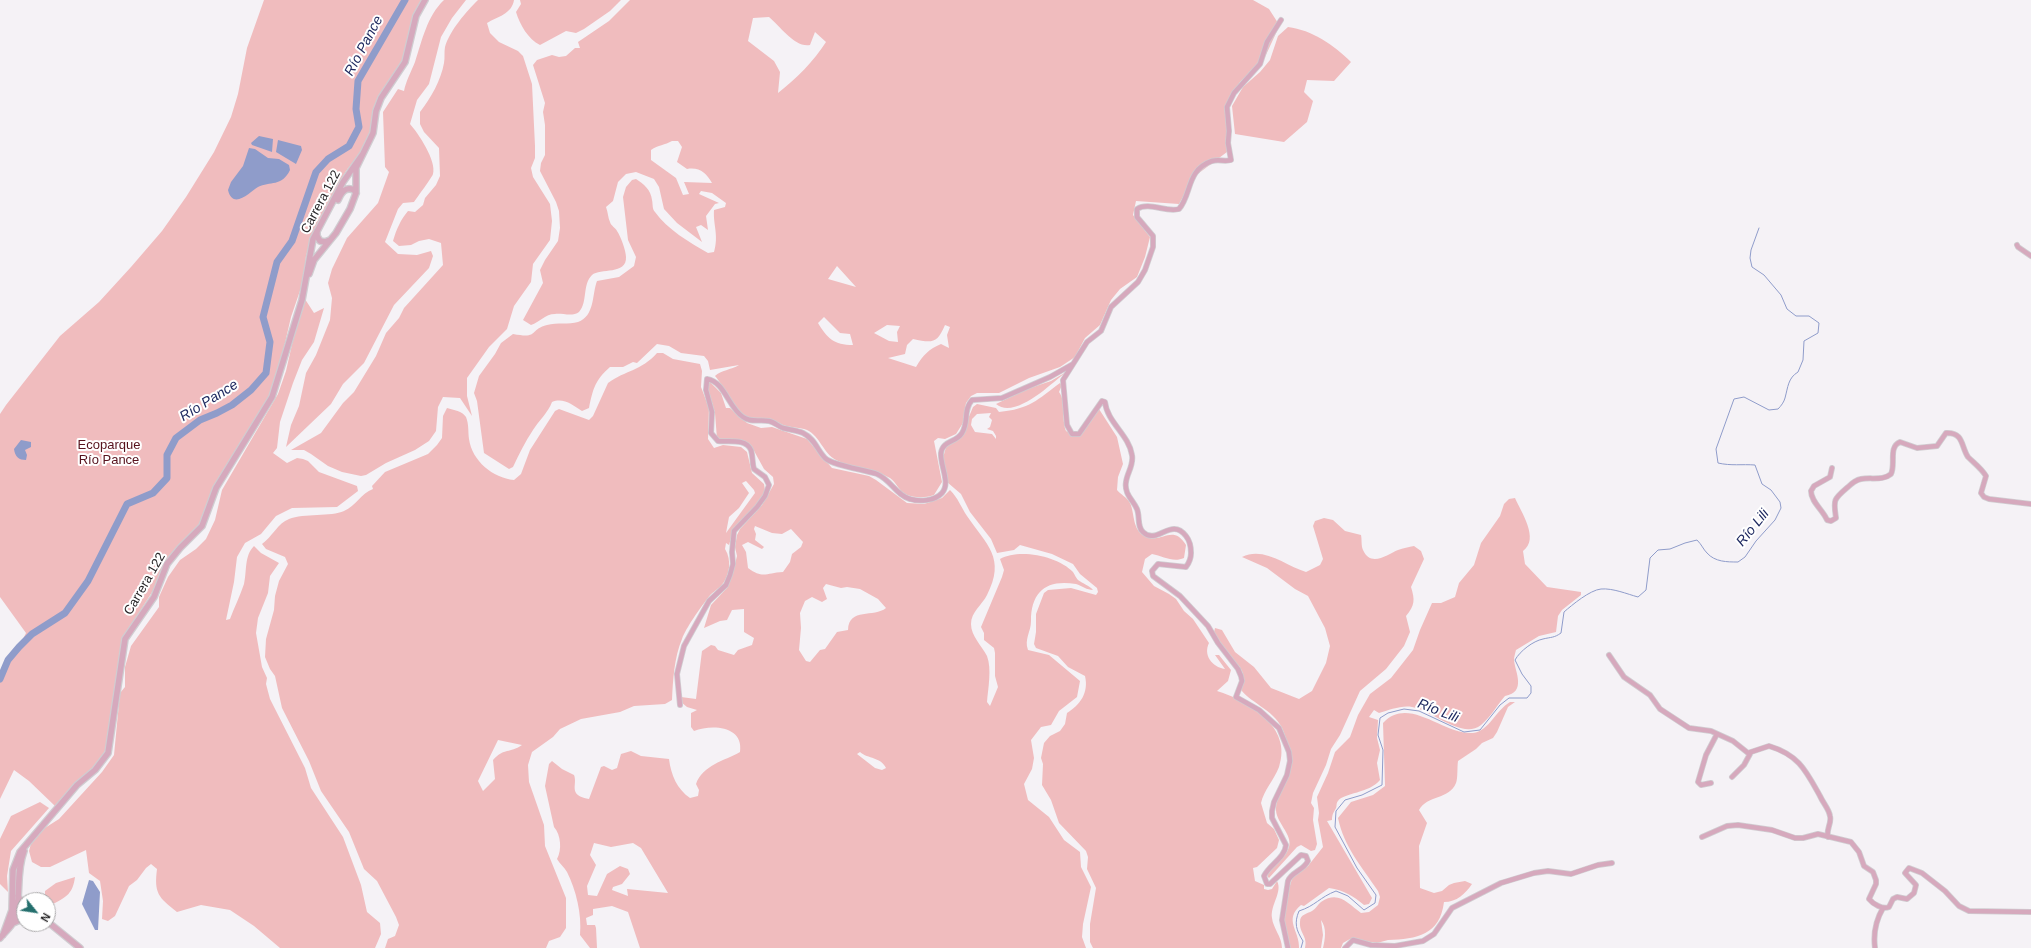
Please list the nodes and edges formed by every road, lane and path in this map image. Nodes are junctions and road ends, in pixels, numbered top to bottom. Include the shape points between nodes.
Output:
1 (425, 0) edge
2 (1281, 20) dead end
3 (362, 155) junction
4 (356, 193) junction
5 (327, 213) junction
6 (318, 227) junction
7 (330, 240) junction
8 (2017, 245) dead end
9 (2031, 256) edge
10 (305, 286) junction
11 (1074, 363) junction
12 (1832, 468) dead end
13 (2031, 504) edge
14 (1609, 655) dead end
15 (680, 705) dead end
16 (1717, 734) junction
17 (1750, 754) junction
18 (1732, 777) dead end
19 (1711, 783) dead end
20 (1828, 836) junction
21 (1702, 837) dead end
22 (27, 843) junction
23 (1612, 862) dead end
24 (17, 892) edge
25 (16, 900) edge
26 (1883, 908) junction
27 (14, 910) junction
28 (2031, 912) edge
29 (16, 922) edge
30 (13, 923) junction
31 (56, 928) edge
32 (2, 936) edge
33 (80, 948) edge
34 (1288, 948) edge
35 (1345, 948) edge
36 (1874, 948) edge

1 - 3 street, Carrera 122 via 416,16 405,62 381,98 370,140
2 - 11 street via 1267,42 1260,64 1234,93 1227,107 1231,160 1229,162 1218,159 1204,166 1192,178 1179,208 1143,206 1137,209 1137,217 1153,236 1153,247 1145,270 1138,282 1112,307 1101,331 1087,342
3 - 4 street, Carrera 122 via 356,168
3 - 5 street, Carrera 122 via 343,182
4 - 5 street via 351,188 344,190
4 - 7 street, Carrera 122 via 346,218
5 - 6 street, Carrera 122
6 - 7 street via 318,239 323,242
6 - 10 street, Carrera 122 via 310,249
7 - 10 street, Carrera 122 via 314,260
8 - 9 street
10 - 22 street, Carrera 122 via 272,397 216,488 202,526 167,564 154,597 125,639 108,753
11 - 15 street via 1050,377 1002,398 972,400 967,408 963,432 942,448 941,460 947,483 945,490 939,496 926,500 909,499 878,474 832,462 825,458 811,438 805,434 783,428 770,421 750,421 744,418 734,410 719,384 707,379 706,390 712,412 711,433 718,441 739,442 749,447 754,469 765,477 769,485 765,496 734,531 730,575 726,584 709,600 684,646 677,674
11 - 34 street via 1062,385 1069,430 1072,434 1079,434 1102,401 1105,402 1106,411 1132,454 1132,466 1126,486 1130,501 1138,510 1140,529 1150,536 1177,528 1184,532 1189,540 1191,557 1186,567 1158,564 1154,568 1153,576 1156,581 1180,596 1208,626 1241,676 1242,681 1236,696 1259,710 1279,728 1289,752 1287,775 1272,811 1272,818 1284,839 1286,850 1264,876 1267,884 1270,884 1296,858 1301,855 1308,859 1306,865 1289,877 1288,881 1282,920
12 - 13 street via 1830,477 1814,486 1811,491 1814,501 1827,520 1831,521 1836,518 1836,497 1851,484 1861,479 1885,478 1892,474 1895,464 1893,448 1896,444 1900,442 1917,448 1937,446 1946,433 1950,433 1962,440 1968,456 1984,472 1986,480 1981,493 1984,497
14 - 16 street via 1624,678 1650,695 1660,709 1689,728 1704,729
16 - 17 street via 1733,741
16 - 19 street via 1706,755 1698,782 1701,785
17 - 18 street via 1742,768
17 - 20 street via 1769,746 1785,752 1798,762 1810,776 1828,811
20 - 21 street via 1818,834 1795,838 1772,830 1738,825 1727,826
20 - 26 street via 1851,842 1856,847 1864,866 1873,872 1876,880 1869,899
22 - 24 street, Carrera 122 via 20,861
22 - 27 street, Carrera 122 via 20,852 13,870
23 - 35 street via 1571,874 1548,871 1501,883 1452,908 1434,934 1423,941 1395,946 1371,945 1353,940
25 - 27 street, Carrera 122
26 - 28 street via 1889,907 1893,899 1907,899 1914,894 1916,884 1905,873 1909,868 1922,873 1959,906 1969,911
26 - 36 street via 1874,934
27 - 30 street, Carrera 122
27 - 32 street, Carrera 122
29 - 30 street
30 - 32 street, Carrera 122
31 - 33 street

